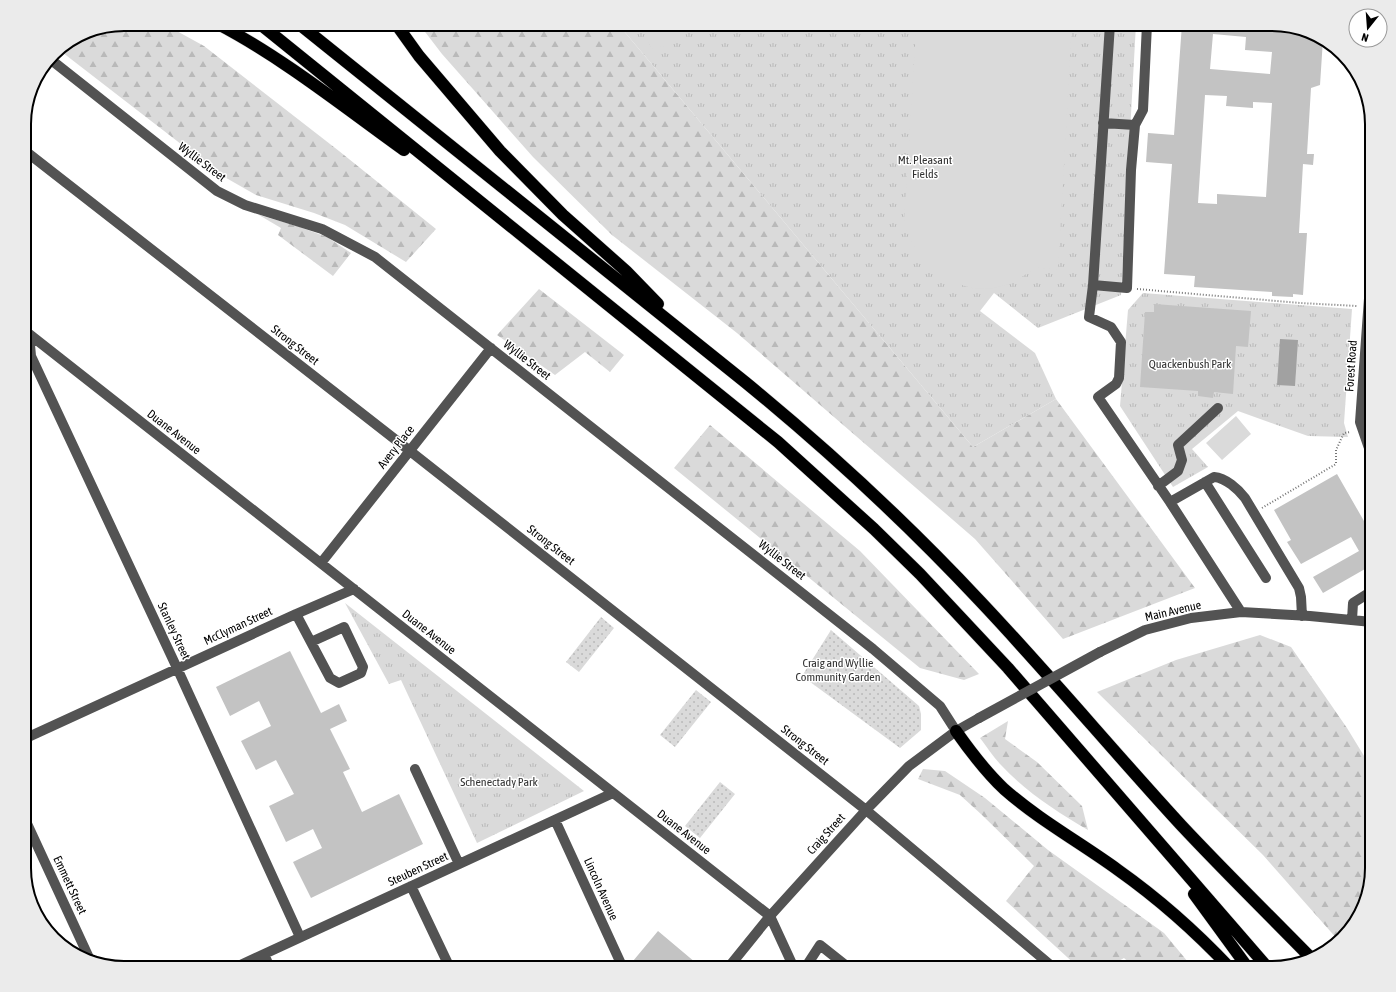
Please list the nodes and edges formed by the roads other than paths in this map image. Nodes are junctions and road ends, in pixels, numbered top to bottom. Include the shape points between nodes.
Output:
1 (230, 31) edge
2 (269, 31) edge
3 (308, 31) edge
4 (401, 31) edge
5 (1110, 31) edge
6 (1147, 31) edge
7 (54, 62) edge
8 (1104, 123) junction
9 (1135, 125) junction
10 (31, 155) edge
11 (518, 232) junction
12 (1093, 285) junction
13 (31, 338) edge
14 (695, 342) junction
15 (491, 348) junction
16 (31, 356) edge
17 (1365, 362) edge
18 (1218, 408) dead end
19 (1365, 436) edge
20 (410, 451) junction
21 (1205, 482) junction
22 (1158, 486) junction
23 (1170, 502) junction
24 (321, 563) junction
25 (1266, 578) dead end
26 (354, 589) junction
27 (1365, 595) edge
28 (1241, 612) junction
29 (296, 614) junction
30 (1302, 616) junction
31 (1352, 620) junction
32 (1365, 621) edge
33 (310, 642) junction
34 (177, 668) junction
35 (956, 730) junction
36 (31, 736) edge
37 (415, 768) dead end
38 (613, 793) junction
39 (866, 810) junction
40 (555, 820) junction
41 (31, 832) edge
42 (1162, 847) junction
43 (459, 864) junction
44 (411, 886) junction
45 (770, 916) junction
46 (300, 937) junction
47 (87, 954) edge
48 (264, 954) junction
49 (1307, 954) edge
50 (249, 961) edge
51 (267, 961) edge
52 (447, 961) edge
53 (620, 961) edge
54 (734, 961) edge
55 (791, 961) edge
56 (810, 961) edge
57 (840, 961) edge
58 (1046, 961) edge
59 (1223, 961) edge
60 (1243, 961) edge
61 (1262, 961) edge

1 - 11 highway via 319,88
2 - 11 highway
3 - 14 highway
4 - 14 highway via 419,56 500,151 562,215 626,271
5 - 8 street
6 - 9 street via 1143,110
7 - 15 street, Wyllie Street via 217,191 245,205 322,229 375,257
8 - 9 street
8 - 12 street
9 - 12 street via 1131,170 1128,288
10 - 20 street, Strong Street
11 - 42 highway via 778,442 874,529 988,646
12 - 22 street via 1088,317 1111,327 1121,342 1119,378 1116,384 1098,397
13 - 24 street, Duane Avenue
14 - 49 highway via 794,423 938,556 1182,826
15 - 20 street, Avery Place
15 - 35 street, Wyllie Street via 873,649 940,706
16 - 34 street, Stanley Street
17 - 19 street, Forest Road via 1360,422
18 - 22 street via 1178,445 1182,460 1178,471
20 - 24 street, Avery Place
20 - 39 street, Strong Street
21 - 23 street
21 - 25 street
21 - 30 street via 1214,477 1222,479 1242,493 1299,588
22 - 23 street
23 - 28 street
24 - 26 street, Duane Avenue
26 - 29 street, McClyman Street
26 - 38 street, Duane Avenue
27 - 31 street via 1353,603
28 - 30 street, Main Avenue
28 - 35 street, Main Avenue, bridge via 1191,618 1145,630
29 - 33 street
29 - 34 street, McClyman Street
30 - 31 street, Main Avenue
31 - 32 street, Main Avenue
33 - 33 street via 330,678 339,683 361,674 363,667 344,627
34 - 36 street, McClyman Street
34 - 46 street, Stanley Street
35 - 39 street, Craig Street via 909,766
35 - 59 highway via 976,758 1003,788 1147,891 1200,936
37 - 43 street
38 - 40 street, Steuben Street
38 - 45 street, Duane Avenue
39 - 45 street, Craig Street
39 - 58 street, Strong Street
40 - 43 street, Steuben Street
40 - 53 street, Lincoln Avenue
41 - 47 street, Emmett Street
42 - 60 highway
42 - 61 highway
43 - 44 street, Steuben Street
44 - 46 street, Steuben Street
44 - 52 street
45 - 54 street, Craig Street
45 - 55 street, Duane Avenue
46 - 48 street, Steuben Street
48 - 50 street, Steuben Street
48 - 51 street
56 - 57 street via 820,945

